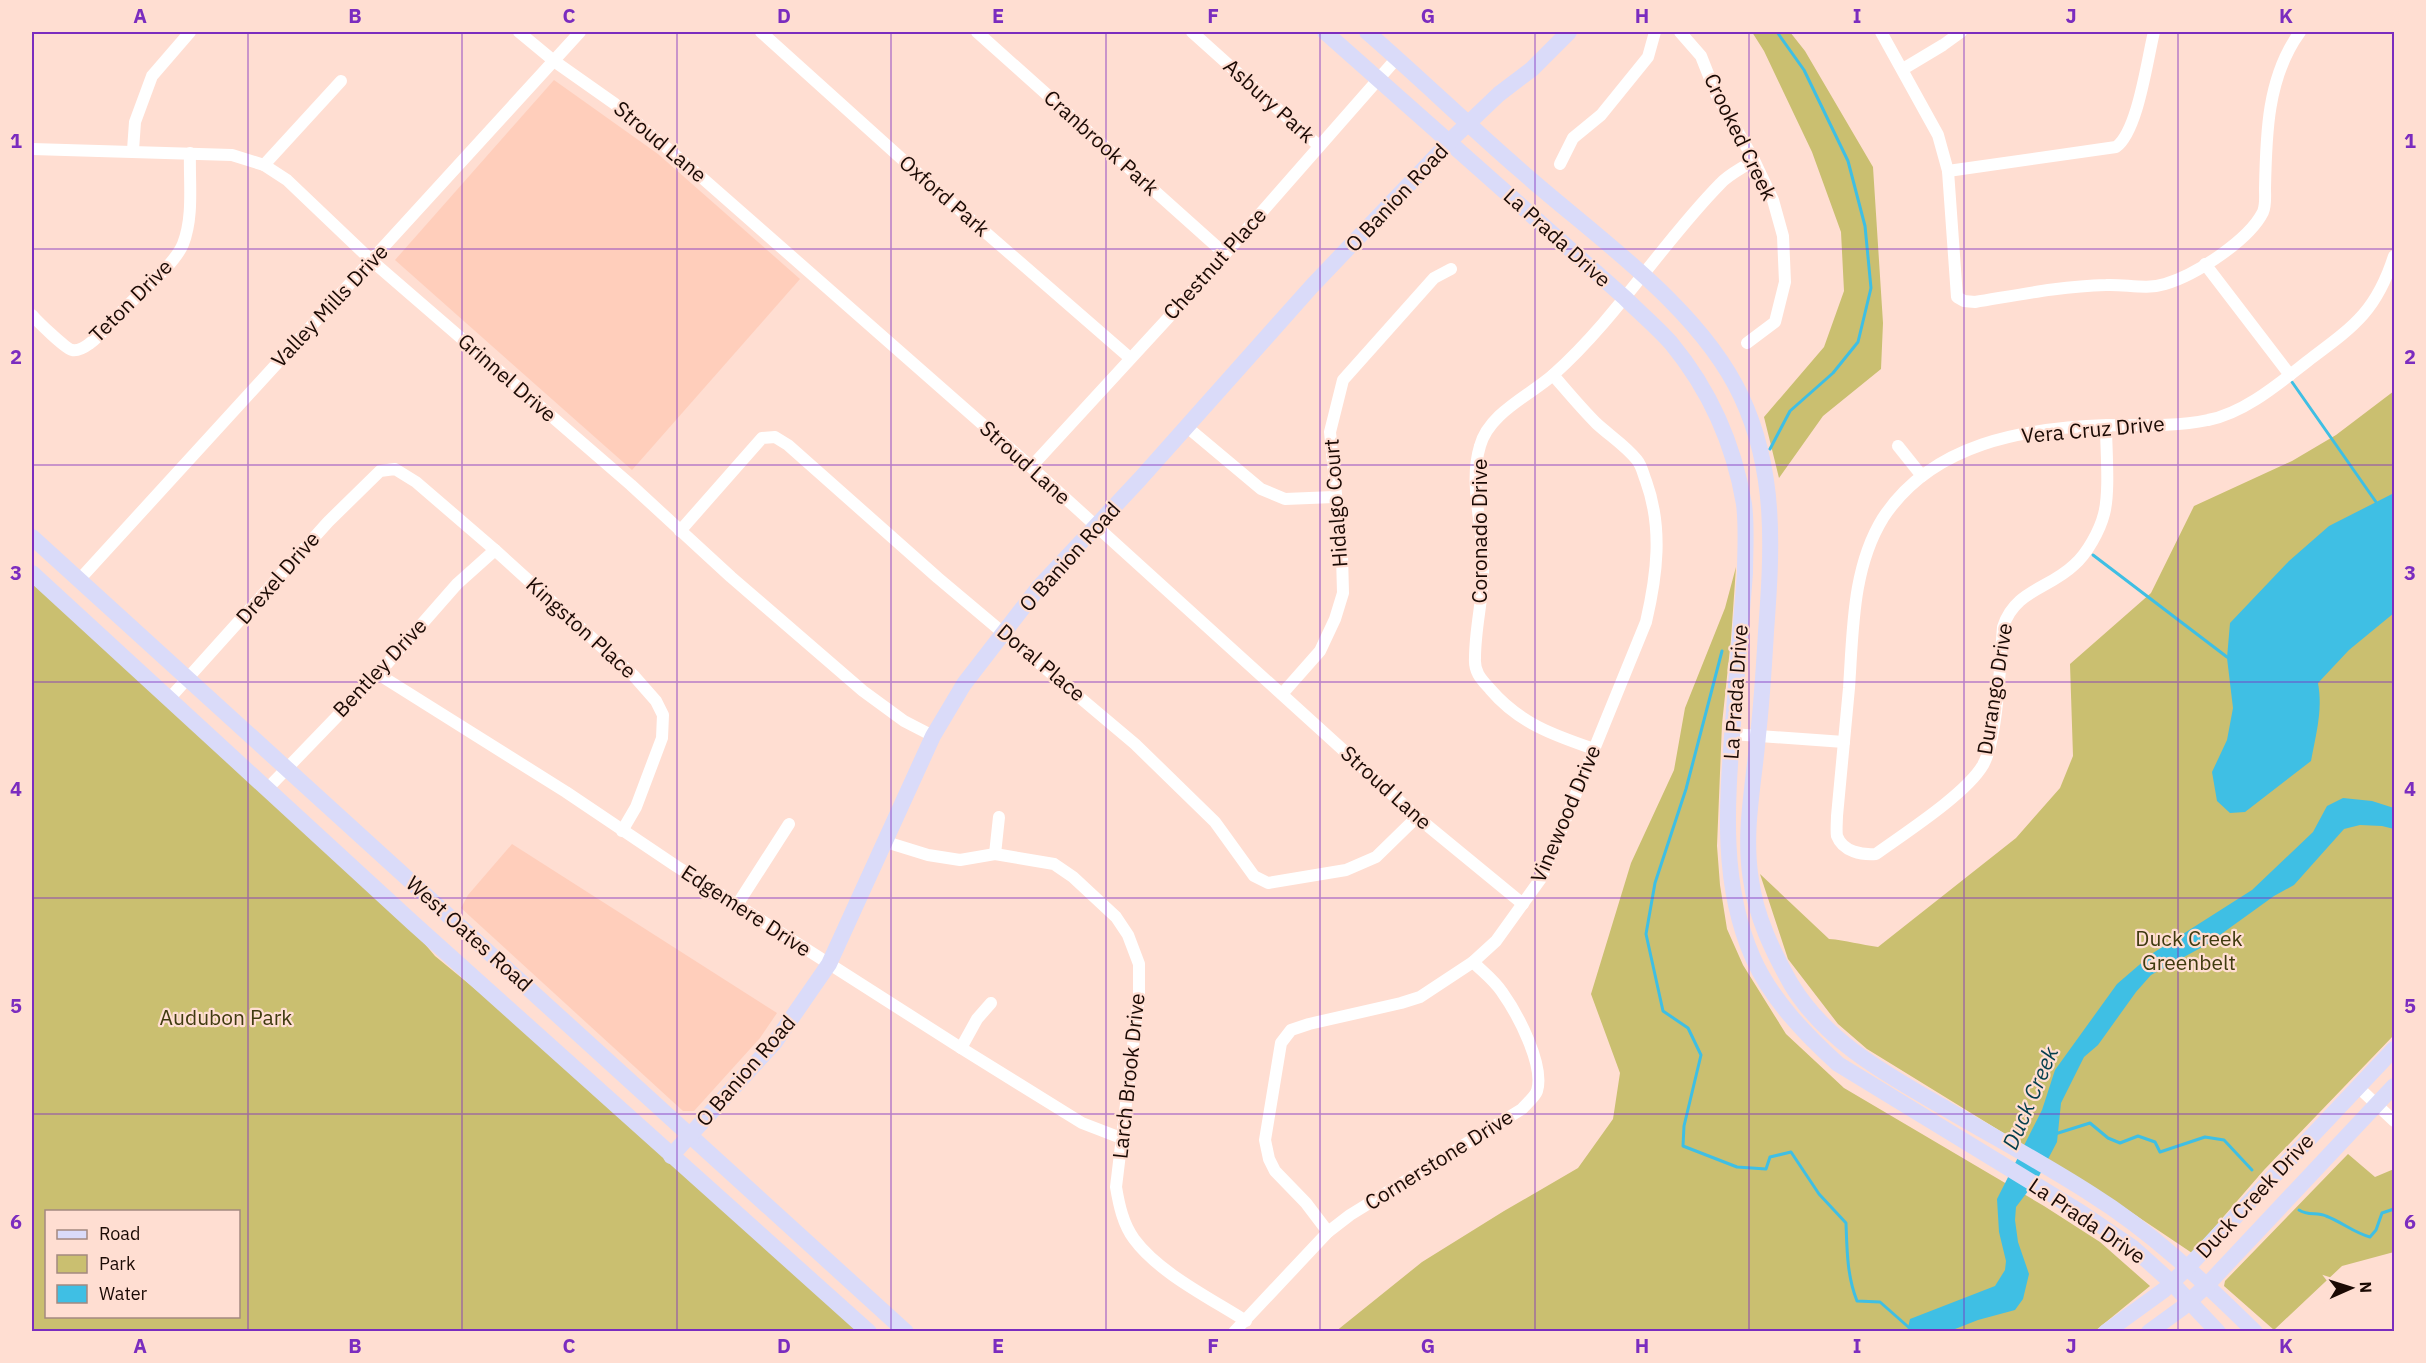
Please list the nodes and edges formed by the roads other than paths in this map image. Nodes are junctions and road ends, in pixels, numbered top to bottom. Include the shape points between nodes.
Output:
1 (190, 32) edge
2 (519, 32) edge
3 (580, 32) edge
4 (761, 32) edge
5 (977, 32) edge
6 (1191, 32) edge
7 (1325, 32) edge
8 (1367, 32) edge
9 (1569, 32) edge
10 (1655, 32) edge
11 (1680, 32) edge
12 (1881, 32) edge
13 (1961, 32) edge
14 (2154, 32) edge
15 (2300, 32) edge
16 (1397, 58) junction
17 (554, 61) junction
18 (1903, 69) junction
19 (1379, 78) junction
20 (341, 81) dead end
21 (1468, 123) junction
22 (1450, 142) junction
23 (1319, 146) junction
24 (32, 149) edge
25 (133, 150) junction
26 (190, 153) junction
27 (1754, 160) junction
28 (1560, 164) dead end
29 (264, 165) junction
30 (1948, 171) junction
31 (1225, 254) junction
32 (2394, 257) edge
33 (372, 261) junction
34 (2205, 264) junction
35 (1451, 269) dead end
36 (1642, 275) junction
37 (1625, 298) junction
38 (32, 315) edge
39 (1747, 343) dead end
40 (1130, 358) junction
41 (1553, 375) junction
42 (2289, 375) junction
43 (2106, 425) junction
44 (1187, 427) junction
45 (1898, 446) dead end
46 (1031, 467) junction
47 (395, 469) joint
48 (1922, 476) junction
49 (1334, 497) junction
50 (1096, 526) junction
51 (680, 531) junction
52 (32, 537) edge
53 (495, 550) junction
54 (32, 573) edge
55 (79, 580) junction
56 (60, 599) junction
57 (1004, 632) junction
58 (378, 674) junction
59 (190, 679) junction
60 (1282, 694) junction
61 (169, 699) junction
62 (1732, 734) junction
63 (1758, 735) junction
64 (933, 736) junction
65 (1844, 742) junction
66 (1594, 749) junction
67 (286, 769) junction
68 (268, 788) junction
69 (999, 817) dead end
70 (1417, 817) junction
71 (789, 824) dead end
72 (622, 831) junction
73 (885, 842) junction
74 (1889, 844) joint
75 (995, 854) junction
76 (432, 901) junction
77 (1523, 904) junction
78 (737, 905) junction
79 (413, 923) junction
80 (1473, 962) junction
81 (829, 964) junction
82 (530, 989) junction
83 (991, 1004) dead end
84 (506, 1005) junction
85 (961, 1048) junction
86 (2394, 1049) edge
87 (2394, 1086) edge
88 (2358, 1087) junction
89 (2377, 1104) junction
90 (2394, 1121) edge
91 (690, 1135) junction
92 (1121, 1138) junction
93 (671, 1156) junction
94 (1328, 1232) junction
95 (2188, 1267) junction
96 (2171, 1282) junction
97 (2207, 1285) junction
98 (2190, 1301) junction
99 (1246, 1321) junction
100 (868, 1332) edge
101 (906, 1332) edge
102 (1234, 1332) edge
103 (2106, 1332) edge
104 (2149, 1332) edge
105 (2218, 1332) edge
106 (2255, 1332) edge

1 - 25 street via 152,76 135,122
2 - 17 street, Stroud Lane
3 - 17 street, Valley Mills Drive
4 - 40 street, Oxford Park
5 - 31 street, Cranbrook Park
6 - 23 street, Asbury Park
7 - 19 main road, La Prada Drive
8 - 16 main road, La Prada Drive
9 - 21 main road, O Banion Road
10 - 28 street via 1648,57 1601,115 1573,138
11 - 27 street, Crooked Creek via 1701,56 1716,94
12 - 18 street
13 - 18 street
14 - 30 street via 2134,116 2125,140 2116,147
15 - 34 street via 2277,76 2266,131 2264,210 2246,236
16 - 19 street, Chestnut Place
16 - 21 main road, La Prada Drive
17 - 33 street, Valley Mills Drive
17 - 46 street, Stroud Lane via 615,105 700,176
18 - 30 street via 1938,135
19 - 22 main road, La Prada Drive
19 - 23 street, Chestnut Place
20 - 29 street
21 - 22 main road, O Banion Road
21 - 36 main road, La Prada Drive
22 - 37 main road, La Prada Drive
22 - 44 main road, O Banion Road via 1312,286
23 - 31 street, Chestnut Place
24 - 25 street, Grinnel Drive
25 - 26 street, Grinnel Drive
26 - 29 street, Grinnel Drive via 232,155
26 - 38 street, Teton Drive via 190,218 182,246 169,265 108,327 79,349 65,348
27 - 36 street, Coronado Drive via 1722,182
27 - 39 street, Crooked Creek via 1773,200 1783,236 1785,282 1775,322
29 - 33 street, Grinnel Drive via 305,195
30 - 34 street via 1954,285 1957,297 1964,301 2096,286 2165,285
31 - 40 street, Chestnut Place
32 - 42 street, Vera Cruz Drive via 2384,287 2367,311 2350,329
33 - 51 street, Grinnel Drive
33 - 55 street, Valley Mills Drive
34 - 42 street
35 - 49 street, Hidalgo Court via 1434,278 1343,380 1330,432
36 - 37 street, Coronado Drive
36 - 63 main road, La Prada Drive via 1696,328 1722,364 1752,425 1766,478 1772,557
37 - 41 street, Coronado Drive
37 - 62 main road, La Prada Drive via 1670,343 1697,380 1728,441 1738,478 1744,506 1745,573
40 - 46 street, Chestnut Place
41 - 66 street, Vinewood Drive via 1580,407 1639,462 1655,519 1658,552 1646,622
41 - 66 street, Coronado Drive via 1501,415 1479,446 1476,484 1484,584 1474,658 1478,675 1505,707 1545,732
42 - 43 street, Vera Cruz Drive via 2268,393 2209,420
43 - 48 street, Vera Cruz Drive via 2007,437 1974,446 1941,461
43 - 74 street, Durango Drive via 2104,515 2074,566 2020,599 2007,614 1990,745 1983,764 1968,784
44 - 49 street via 1261,489 1285,499
44 - 50 main road, O Banion Road
45 - 48 street
46 - 50 street, Stroud Lane
47 - 53 street, Kingston Place via 416,482
47 - 59 street, Drexel Drive via 380,471 336,514
48 - 65 street, Vera Cruz Drive via 1883,519 1864,560 1856,603
49 - 60 street, Hidalgo Court via 1343,593 1320,651
50 - 57 main road, O Banion Road via 1039,587
50 - 60 street, Stroud Lane
51 - 57 street, Doral Place via 762,438 775,437
51 - 64 street, Grinnel Drive via 863,691 904,721
52 - 55 main road, West Oates Road
53 - 58 street, Bentley Drive via 457,584
53 - 72 street, Kingston Place via 634,676 656,700 663,715 662,738 636,807
54 - 56 main road, West Oates Road
55 - 56 main road
55 - 59 main road, West Oates Road
56 - 61 main road, West Oates Road
57 - 64 main road, O Banion Road via 964,684
57 - 70 street, Doral Place via 1135,744 1215,822 1254,876 1268,883 1346,870 1376,857
58 - 67 street, Bentley Drive
58 - 72 street, Edgemere Drive
59 - 61 street, Drexel Drive
59 - 67 main road, West Oates Road
60 - 70 street, Stroud Lane
61 - 68 main road, West Oates Road
62 - 63 street
62 - 96 main road, La Prada Drive via 1728,857 1742,927 1753,959 1772,991 1809,1038 1870,1085 2082,1213 2132,1247
63 - 65 street
63 - 95 main road, La Prada Drive via 1748,822 1751,884 1762,924 1778,960 1822,1024 1873,1066 2092,1195
64 - 73 main road, O Banion Road
65 - 74 street, Vera Cruz Drive via 1837,837 1847,848 1862,855 1876,854
66 - 77 street, Vinewood Drive via 1542,878
67 - 68 street, Bentley Drive
67 - 76 main road, West Oates Road
68 - 79 main road, West Oates Road
69 - 75 street
70 - 77 street, Stroud Lane
71 - 78 street
72 - 78 street, Edgemere Drive
73 - 75 street, Larch Brook Drive via 960,860
73 - 81 main road, O Banion Road
75 - 92 street, Larch Brook Drive via 1054,864 1116,917 1128,935 1139,964 1139,996
76 - 79 main road
76 - 82 main road, West Oates Road
77 - 80 street, Vinewood Drive via 1496,941
78 - 81 street, Edgemere Drive
79 - 84 main road, West Oates Road
80 - 94 street, Cornerstone Drive via 1503,993 1520,1024 1537,1069 1537,1092 1522,1109
80 - 94 street, Vinewood Drive via 1420,997 1309,1024 1291,1030 1281,1043 1265,1140 1269,1160
81 - 85 street, Edgemere Drive
81 - 91 main road, O Banion Road via 775,1042
82 - 84 main road
82 - 91 main road, West Oates Road
83 - 85 street via 977,1019
84 - 93 main road, West Oates Road
85 - 92 street, Edgemere Drive via 1082,1123
86 - 88 main road, Duck Creek Drive
87 - 89 main road, Duck Creek Drive
88 - 89 street
88 - 95 main road, Duck Creek Drive
89 - 90 street
89 - 97 main road, Duck Creek Drive
91 - 93 main road, O Banion Road
91 - 101 main road, West Oates Road
92 - 99 street, Larch Brook Drive via 1116,1187 1133,1238 1150,1257
93 - 100 main road, West Oates Road
94 - 99 street, Cornerstone Drive
95 - 96 main road, Duck Creek Drive
95 - 97 main road, La Prada Drive
96 - 98 main road, La Prada Drive
96 - 103 main road, Duck Creek Drive
97 - 98 main road, Duck Creek Drive
97 - 106 main road, La Prada Drive
98 - 104 main road, Duck Creek Drive
98 - 105 main road, La Prada Drive
99 - 102 street, Cornerstone Drive

